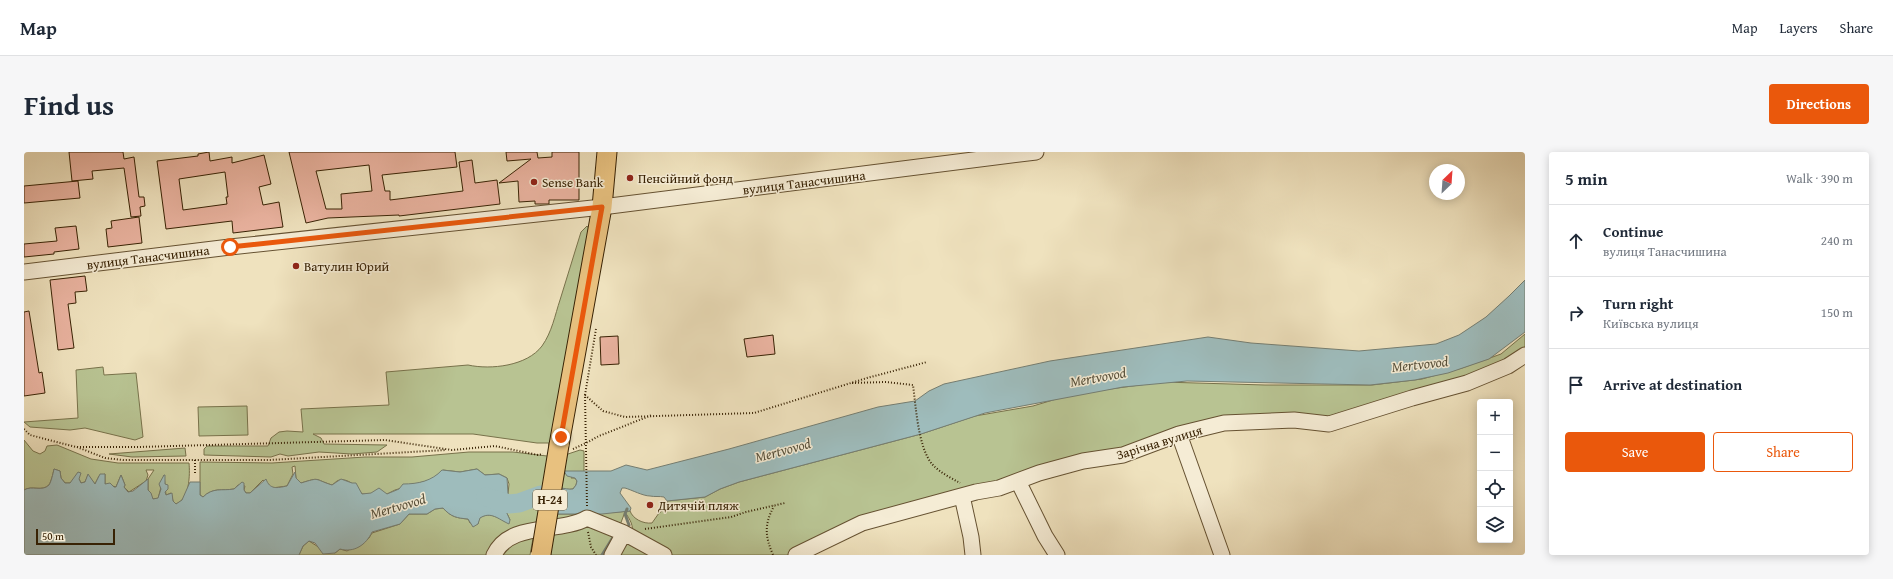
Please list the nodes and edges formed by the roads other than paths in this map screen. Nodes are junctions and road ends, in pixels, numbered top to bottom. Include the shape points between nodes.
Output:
1 (607, 152) edge
2 (1032, 152) edge
3 (1036, 152) edge
4 (602, 207) junction
5 (24, 272) edge
6 (1525, 355) edge
7 (1179, 434) junction
8 (1018, 481) junction
9 (962, 496) junction
10 (624, 533) junction
11 (494, 555) edge
12 (541, 555) edge
13 (612, 555) edge
14 (664, 555) edge
15 (796, 555) edge
16 (973, 555) edge
17 (1057, 555) edge
18 (1222, 555) edge

1 - 4 main road, Н-24
2 - 3 street, вулиця Танасчишина
2 - 4 street, вулиця Танасчишина
4 - 5 street, вулиця Танасчишина
4 - 12 main road, Н-24, bridge via 557,450
6 - 7 street, Зарічна вулиця via 1508,366 1467,384 1329,424 1294,420 1224,423
7 - 8 street, Зарічна вулиця via 1123,455 1083,460
7 - 18 street
8 - 9 street, Зарічна вулиця
8 - 17 street
9 - 15 street, Зарічна вулиця via 862,522
9 - 16 street
10 - 11 street via 587,518 572,524 516,535 504,542
10 - 13 street
10 - 14 street

